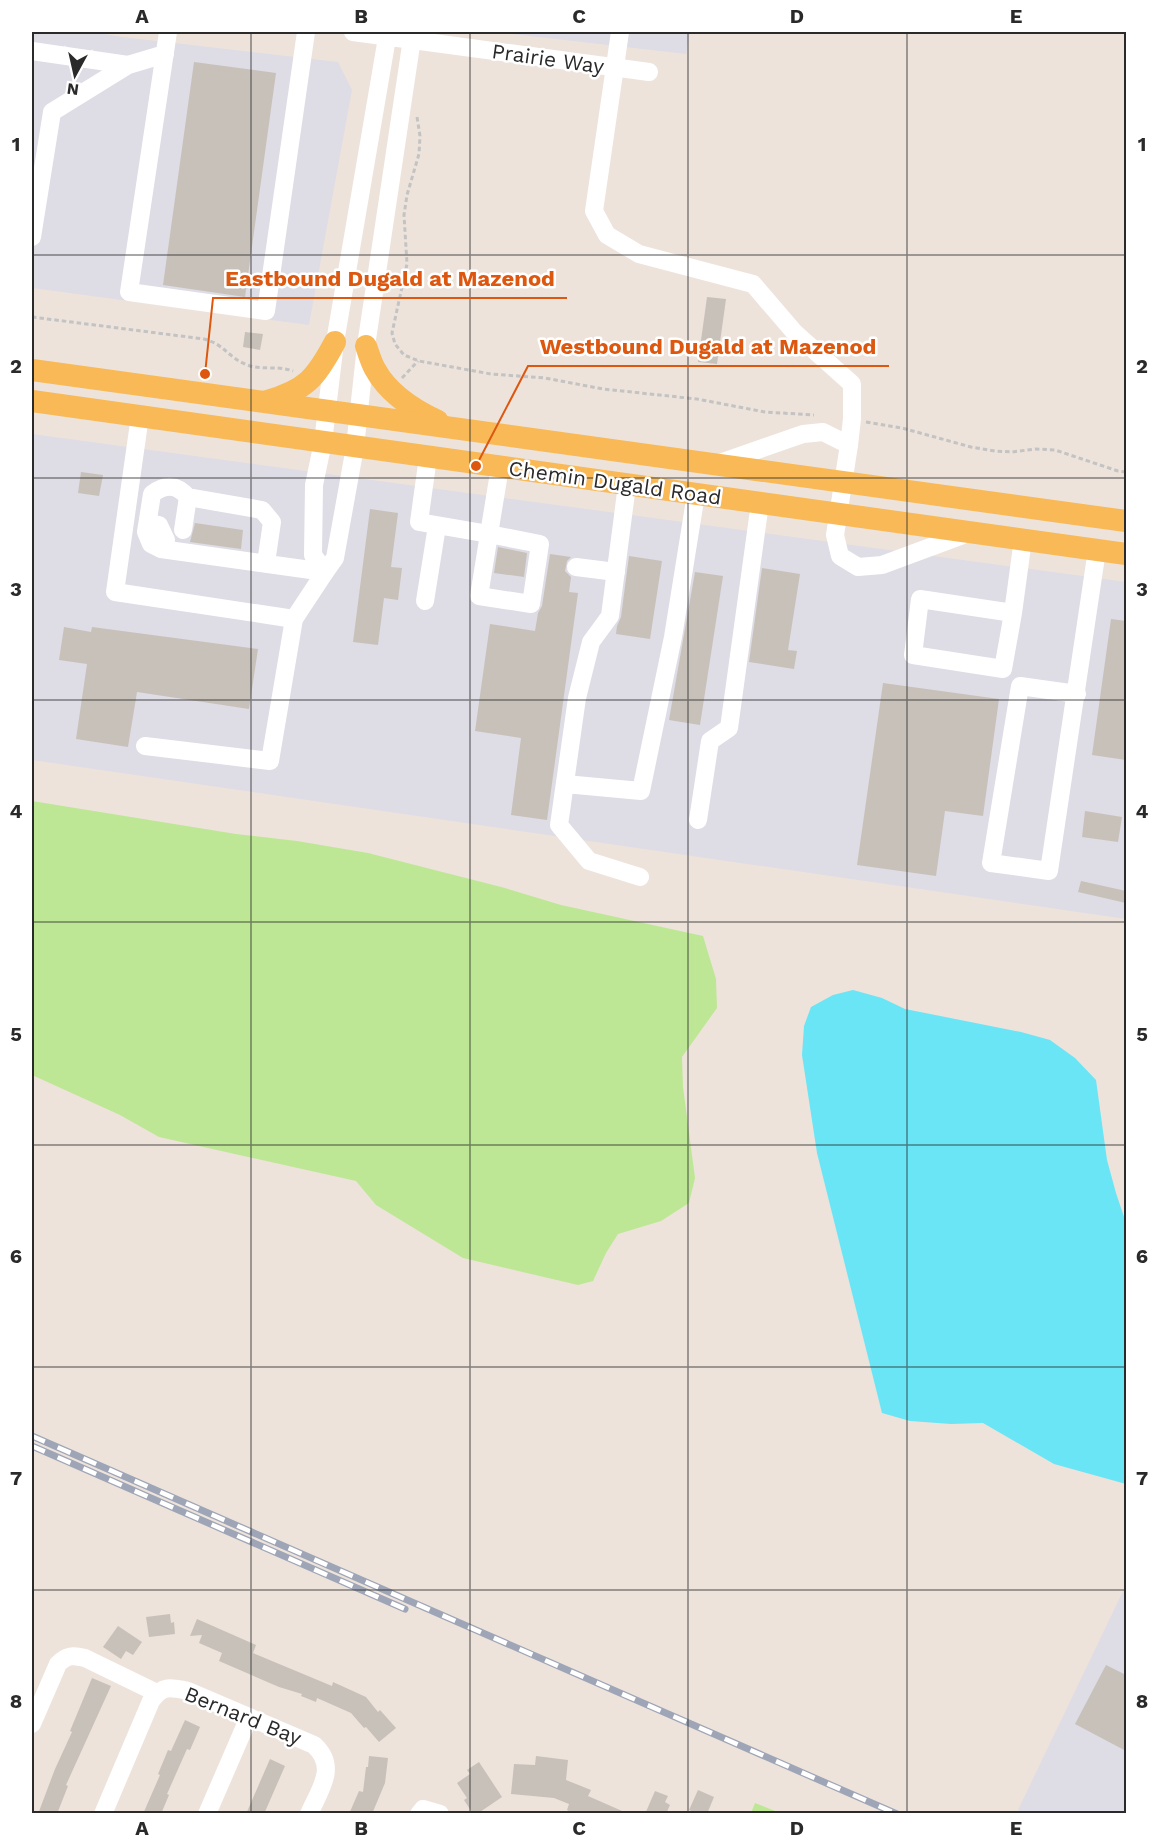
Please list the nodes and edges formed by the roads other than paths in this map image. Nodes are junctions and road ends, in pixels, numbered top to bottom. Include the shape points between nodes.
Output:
1 (168, 32) edge
2 (306, 32) edge
3 (353, 32) edge
4 (620, 32) edge
5 (388, 34) edge
6 (413, 35) edge
7 (468, 39) edge
8 (32, 51) edge
9 (165, 54) junction
10 (128, 65) junction
11 (614, 68) junction
12 (649, 72) dead end
13 (32, 237) edge
14 (335, 342) junction
15 (366, 346) junction
16 (32, 370) edge
17 (32, 401) edge
18 (260, 402) junction
19 (326, 411) junction
20 (358, 415) junction
21 (140, 416) junction
22 (462, 431) junction
23 (323, 442) junction
24 (849, 445) junction
25 (355, 447) junction
26 (428, 457) junction
27 (716, 465) junction
28 (500, 467) junction
29 (844, 482) junction
30 (627, 485) junction
31 (696, 494) junction
32 (188, 497) junction
33 (760, 503) junction
34 (838, 514) junction
35 (1126, 521) edge
36 (437, 526) junction
37 (183, 530) dead end
38 (971, 532) junction
39 (489, 534) junction
40 (1023, 539) junction
41 (1097, 550) junction
42 (1126, 554) edge
43 (266, 563) junction
44 (576, 567) dead end
45 (325, 572) junction
46 (616, 572) junction
47 (425, 601) dead end
48 (1013, 614) junction
49 (294, 619) junction
50 (1004, 669) junction
51 (1020, 686) junction
52 (1077, 694) junction
53 (145, 746) dead end
54 (565, 784) junction
55 (698, 820) dead end
56 (640, 877) dead end
57 (157, 1693) junction
58 (249, 1717) junction
59 (32, 1724) edge
60 (103, 1814) edge
61 (207, 1814) edge
62 (309, 1814) edge
63 (419, 1814) edge
64 (440, 1814) edge

1 - 9 street
2 - 9 street via 266,311 129,292
3 - 5 street, Prairie Way
4 - 11 street
5 - 6 street, Prairie Way
5 - 14 street
6 - 7 street, Prairie Way
6 - 15 street
7 - 11 street, Prairie Way
8 - 10 street
9 - 10 street
10 - 13 street via 52,112
11 - 12 street, Prairie Way
11 - 24 street via 594,211 607,235 639,254 753,284 795,333 852,384
14 - 18 main road via 321,369 306,383 288,394
14 - 19 street
15 - 20 street
15 - 22 main road via 376,370 391,390 419,412
16 - 18 main road, Chemin Dugald Road
17 - 21 main road, Chemin Dugald Road
18 - 19 main road, Chemin Dugald Road
19 - 20 main road, Chemin Dugald Road
19 - 23 street
20 - 22 main road, Chemin Dugald Road
20 - 25 street
21 - 23 main road, Chemin Dugald Road
21 - 49 street via 116,592
22 - 27 main road, Chemin Dugald Road
23 - 25 main road, Chemin Dugald Road
23 - 45 street via 314,484 313,555
24 - 27 street via 823,432 803,434
24 - 29 street
25 - 26 main road, Chemin Dugald Road
25 - 45 street via 335,558
26 - 28 main road, Chemin Dugald Road
26 - 36 street via 419,522
27 - 29 main road, Chemin Dugald Road
28 - 30 main road, Chemin Dugald Road
28 - 39 street
29 - 34 street
29 - 35 main road, Chemin Dugald Road
30 - 31 main road, Chemin Dugald Road
30 - 46 street
31 - 33 main road, Chemin Dugald Road
31 - 54 street via 673,637 641,791
32 - 37 street
32 - 43 street via 262,510 272,522
32 - 43 street via 171,486 152,494 149,524 159,525 166,540 161,549
33 - 34 main road, Chemin Dugald Road
33 - 55 street via 729,728 710,741
34 - 38 main road, Chemin Dugald Road
34 - 38 street via 835,535 840,556 858,567 882,565
36 - 39 street
36 - 47 street
38 - 40 main road, Chemin Dugald Road
39 - 39 street via 479,596 531,604 540,544
40 - 41 main road, Chemin Dugald Road
40 - 48 street
41 - 42 main road, Chemin Dugald Road
41 - 52 street
43 - 45 street
44 - 46 street
45 - 49 street
46 - 54 street via 610,616 591,642 585,664
48 - 50 street
48 - 50 street via 920,599 913,655
49 - 53 street via 270,760
50 - 51 street
51 - 52 street
51 - 52 street via 991,863 1049,871
54 - 56 street via 559,825 589,861
57 - 58 street, Bernard Bay via 163,1688 188,1691
57 - 59 street via 85,1658 65,1657 58,1664
57 - 60 street, Bernard Bay
58 - 61 street
58 - 62 street, Bernard Bay via 314,1745 322,1753 326,1773
63 - 64 street via 423,1809

